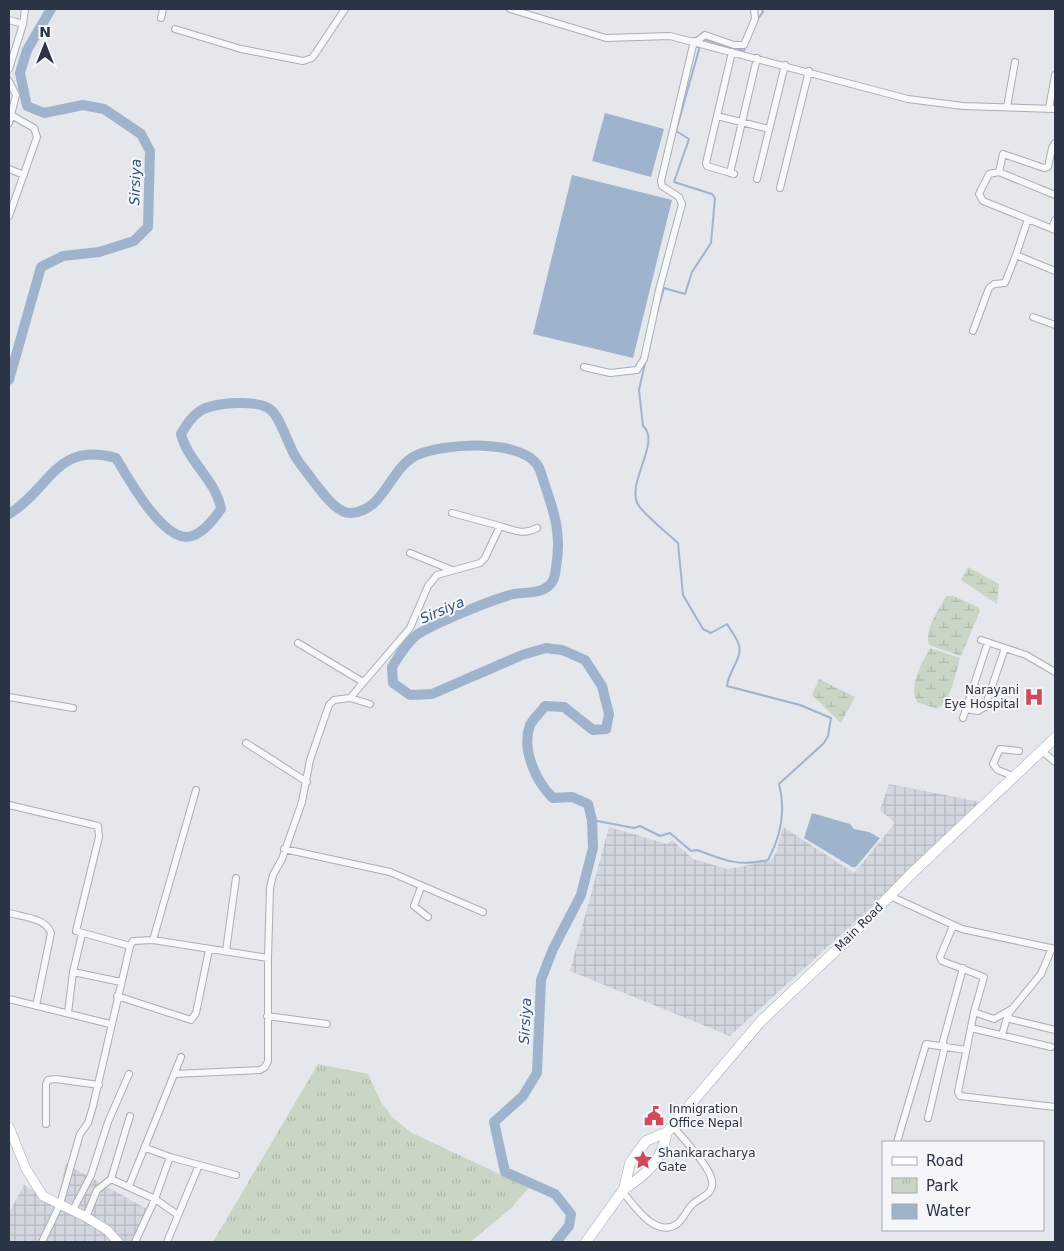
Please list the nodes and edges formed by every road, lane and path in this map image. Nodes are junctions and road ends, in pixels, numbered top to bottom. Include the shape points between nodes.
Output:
1 (25, 9) edge
2 (162, 9) edge
3 (345, 9) edge
4 (510, 9) edge
5 (754, 9) edge
6 (161, 18) dead end
7 (9, 20) edge
8 (23, 24) junction
9 (174, 29) dead end
10 (698, 43) junction
11 (732, 52) junction
12 (757, 58) junction
13 (1015, 62) dead end
14 (785, 65) junction
15 (9, 68) edge
16 (809, 71) junction
17 (1055, 75) edge
18 (9, 81) edge
19 (1007, 107) junction
20 (1052, 109) edge
21 (11, 115) junction
22 (717, 116) junction
23 (9, 123) edge
24 (742, 123) junction
25 (769, 129) junction
26 (1055, 143) edge
27 (9, 169) edge
28 (999, 172) junction
29 (24, 175) junction
30 (757, 179) dead end
31 (780, 188) dead end
32 (1055, 195) edge
33 (9, 216) edge
34 (1028, 219) junction
35 (1055, 220) edge
36 (1053, 230) edge
37 (1016, 256) junction
38 (1055, 271) edge
39 (1033, 317) dead end
40 (1055, 325) edge
41 (973, 331) dead end
42 (584, 367) dead end
43 (452, 513) dead end
44 (500, 526) junction
45 (537, 528) dead end
46 (410, 553) dead end
47 (453, 570) junction
48 (298, 643) dead end
49 (1005, 648) junction
50 (1055, 672) edge
51 (363, 682) junction
52 (9, 697) edge
53 (350, 698) junction
54 (370, 704) dead end
55 (73, 708) dead end
56 (966, 709) junction
57 (963, 718) dead end
58 (1055, 738) edge
59 (246, 743) dead end
60 (1020, 751) dead end
61 (1042, 751) junction
62 (1055, 762) edge
63 (1015, 777) junction
64 (307, 782) junction
65 (196, 790) dead end
66 (9, 805) edge
67 (284, 849) junction
68 (236, 878) dead end
69 (421, 887) junction
70 (890, 896) junction
71 (483, 912) dead end
72 (9, 913) edge
73 (428, 917) dead end
74 (953, 926) junction
75 (82, 934) junction
76 (152, 940) junction
77 (130, 946) junction
78 (1054, 948) edge
79 (209, 950) junction
80 (226, 951) junction
81 (268, 958) junction
82 (963, 968) junction
83 (73, 972) junction
84 (121, 982) junction
85 (117, 996) junction
86 (9, 999) edge
87 (36, 1006) junction
88 (974, 1012) junction
89 (1009, 1012) junction
90 (68, 1014) junction
91 (267, 1016) junction
92 (110, 1024) junction
93 (327, 1024) dead end
94 (971, 1028) junction
95 (1055, 1030) edge
96 (1002, 1035) junction
97 (943, 1046) junction
98 (1051, 1047) dead end
99 (966, 1050) junction
100 (181, 1057) dead end
101 (129, 1074) dead end
102 (174, 1074) junction
103 (99, 1085) junction
104 (1055, 1107) edge
105 (130, 1116) dead end
106 (928, 1118) dead end
107 (46, 1124) dead end
108 (9, 1127) edge
109 (669, 1128) junction
110 (11, 1137) edge
111 (897, 1141) edge
112 (146, 1148) junction
113 (170, 1156) junction
114 (199, 1165) junction
115 (236, 1176) dead end
116 (111, 1179) junction
117 (129, 1186) junction
118 (623, 1190) junction
119 (155, 1199) junction
120 (60, 1204) junction
121 (73, 1210) junction
122 (178, 1215) junction
123 (86, 1217) junction
124 (42, 1242) edge
125 (118, 1242) edge
126 (135, 1242) edge
127 (167, 1242) edge
128 (586, 1242) edge

1 - 8 street
2 - 6 street
3 - 9 street via 312,58 303,61 241,49
4 - 10 street via 606,38 655,35
5 - 10 street via 756,19 744,45 705,36
7 - 8 street
8 - 15 street
10 - 11 street
10 - 42 street via 661,181 662,186 679,197 682,204 644,359 637,370 621,373
11 - 12 street
11 - 22 street
12 - 14 street
12 - 24 street
13 - 19 street
14 - 16 street
14 - 25 street
16 - 19 street via 908,99 963,106
16 - 31 street
17 - 20 street
18 - 21 street via 16,95
19 - 20 street
21 - 23 street
21 - 29 street via 36,132 35,146
22 - 24 street
22 - 24 street via 706,163 712,169 732,173
24 - 25 street
25 - 30 street
26 - 28 street via 1048,167 1003,154
27 - 29 street
28 - 32 street
28 - 34 street via 989,174 980,198
29 - 33 street
34 - 36 street
34 - 37 street
35 - 36 street
37 - 38 street
37 - 41 street via 1005,283 989,288
39 - 40 street
43 - 44 street
44 - 45 street via 522,533
44 - 47 street via 480,563
46 - 47 street
47 - 51 street via 437,575 428,586 410,628
48 - 51 street
49 - 50 street via 1035,659
49 - 56 street via 985,707 978,712
49 - 56 street via 984,641
51 - 53 street
52 - 55 street
53 - 54 street
53 - 64 street via 334,700 330,705 310,760
56 - 57 street
58 - 61 main road, Main Road
59 - 64 street
60 - 63 street via 1000,749 993,764 998,770
61 - 62 street
61 - 63 main road, Main Road
63 - 70 main road, Main Road
64 - 67 street
65 - 76 street
66 - 75 street via 98,826 76,923 76,930
67 - 69 street via 390,872
67 - 81 street via 270,888
68 - 80 street
69 - 71 street
69 - 73 street via 414,906
70 - 74 street
70 - 109 main road, Main Road via 762,1020
72 - 87 street via 49,926 51,933
74 - 78 street
74 - 82 street via 940,957 942,961
75 - 77 street
75 - 83 street
76 - 77 street via 134,941
76 - 79 street
77 - 84 street
78 - 89 street via 1041,974
79 - 80 street
79 - 85 street via 196,1013 191,1020
80 - 81 street
81 - 91 street
82 - 88 street via 984,977
82 - 97 street
83 - 84 street
83 - 90 street
84 - 85 street
85 - 92 street
86 - 87 street
87 - 90 street
88 - 89 street via 994,1019
88 - 94 street
89 - 95 street via 1010,1019
89 - 96 street
90 - 92 street
91 - 93 street
91 - 102 street via 268,1061 265,1067 260,1070
92 - 103 street
94 - 96 street
94 - 99 street
96 - 98 street
97 - 99 street
97 - 106 street
97 - 111 street via 928,1043 924,1047
99 - 104 street via 958,1092 960,1096
100 - 102 street
101 - 121 street via 108,1122 91,1175
102 - 112 street
103 - 107 street via 48,1080
103 - 120 street via 88,1123 80,1134
105 - 116 street
108 - 110 street
109 - 118 main road via 661,1154 644,1177
109 - 118 main road via 646,1141 628,1168
109 - 118 street via 708,1171 713,1184 710,1191 689,1207 677,1224 660,1226 646,1220
110 - 120 street via 34,1184 43,1196
112 - 113 street
112 - 117 street
113 - 114 street
113 - 119 street
114 - 115 street
114 - 122 street
116 - 117 street
116 - 123 street via 96,1190
117 - 119 street
118 - 128 main road
119 - 122 street
119 - 126 street
120 - 121 street
120 - 124 street
121 - 123 street
122 - 127 street
123 - 125 street via 107,1230

